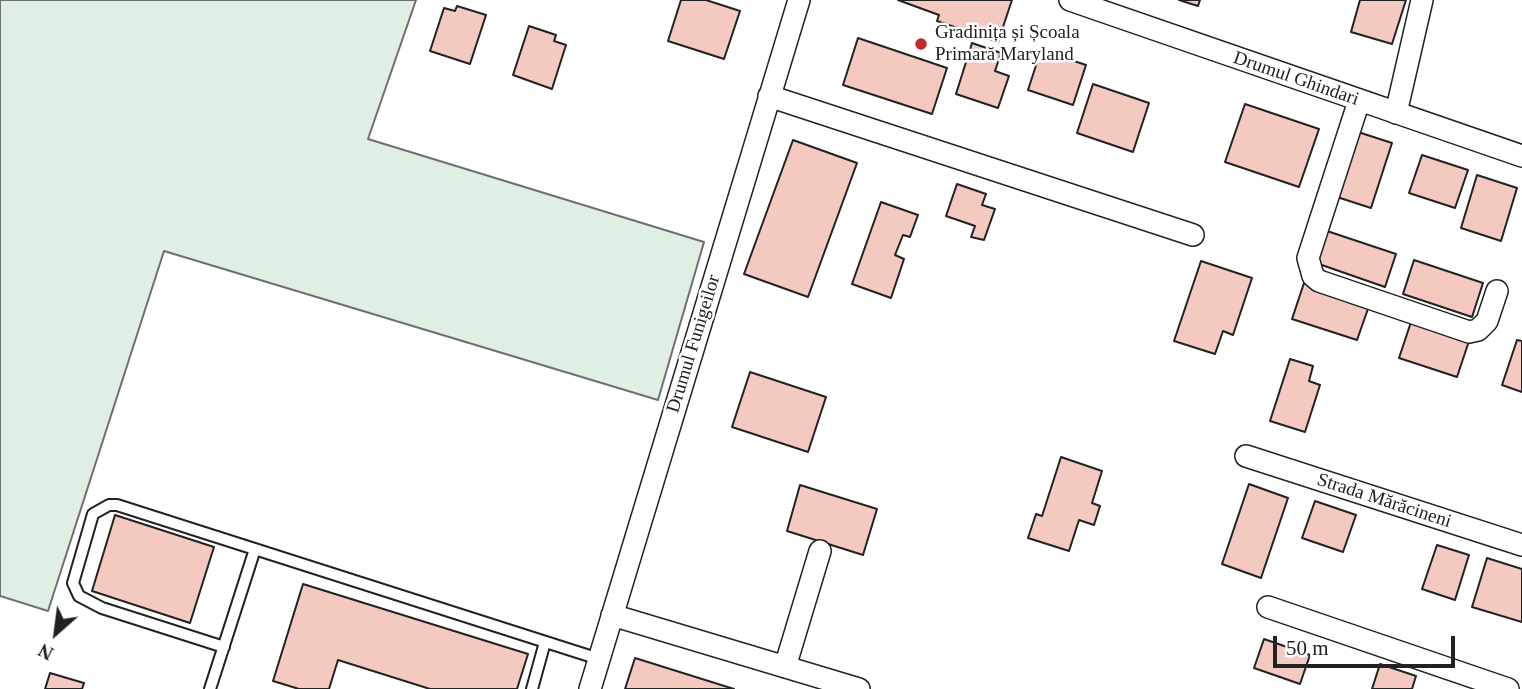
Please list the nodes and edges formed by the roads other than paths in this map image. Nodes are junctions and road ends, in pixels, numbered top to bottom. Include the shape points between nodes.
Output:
1 (799, 0) edge
2 (1070, 0) edge
3 (1422, 0) edge
4 (769, 96) junction
5 (1359, 101) junction
6 (1396, 113) junction
7 (1522, 156) edge
8 (1193, 234) dead end
9 (1497, 291) dead end
10 (1246, 456) dead end
11 (1522, 545) edge
12 (255, 549) junction
13 (820, 551) dead end
14 (1268, 607) dead end
15 (612, 615) junction
16 (545, 642) junction
17 (223, 647) junction
18 (599, 659) junction
19 (785, 667) junction
20 (210, 689) edge
21 (532, 689) edge
22 (590, 689) edge
23 (859, 689) edge
24 (1507, 689) edge

1 - 4 street, Drumul Funigeilor
2 - 5 street, Drumul Ghindari
3 - 6 street
4 - 8 street
4 - 15 street, Drumul Funigeilor
5 - 6 street, Drumul Ghindari
5 - 9 street via 1308,258 1313,276 1469,332 1487,321
6 - 7 street, Drumul Ghindari
10 - 11 street, Strada Mărăcineni
12 - 16 lane
12 - 17 lane
12 - 17 lane via 117,505 93,514 73,583 79,596 102,608
13 - 19 street
14 - 24 street
15 - 18 street, Drumul Funigeilor
15 - 19 street
16 - 18 lane
16 - 21 lane
17 - 20 lane
18 - 22 street, Drumul Funigeilor
19 - 23 street

